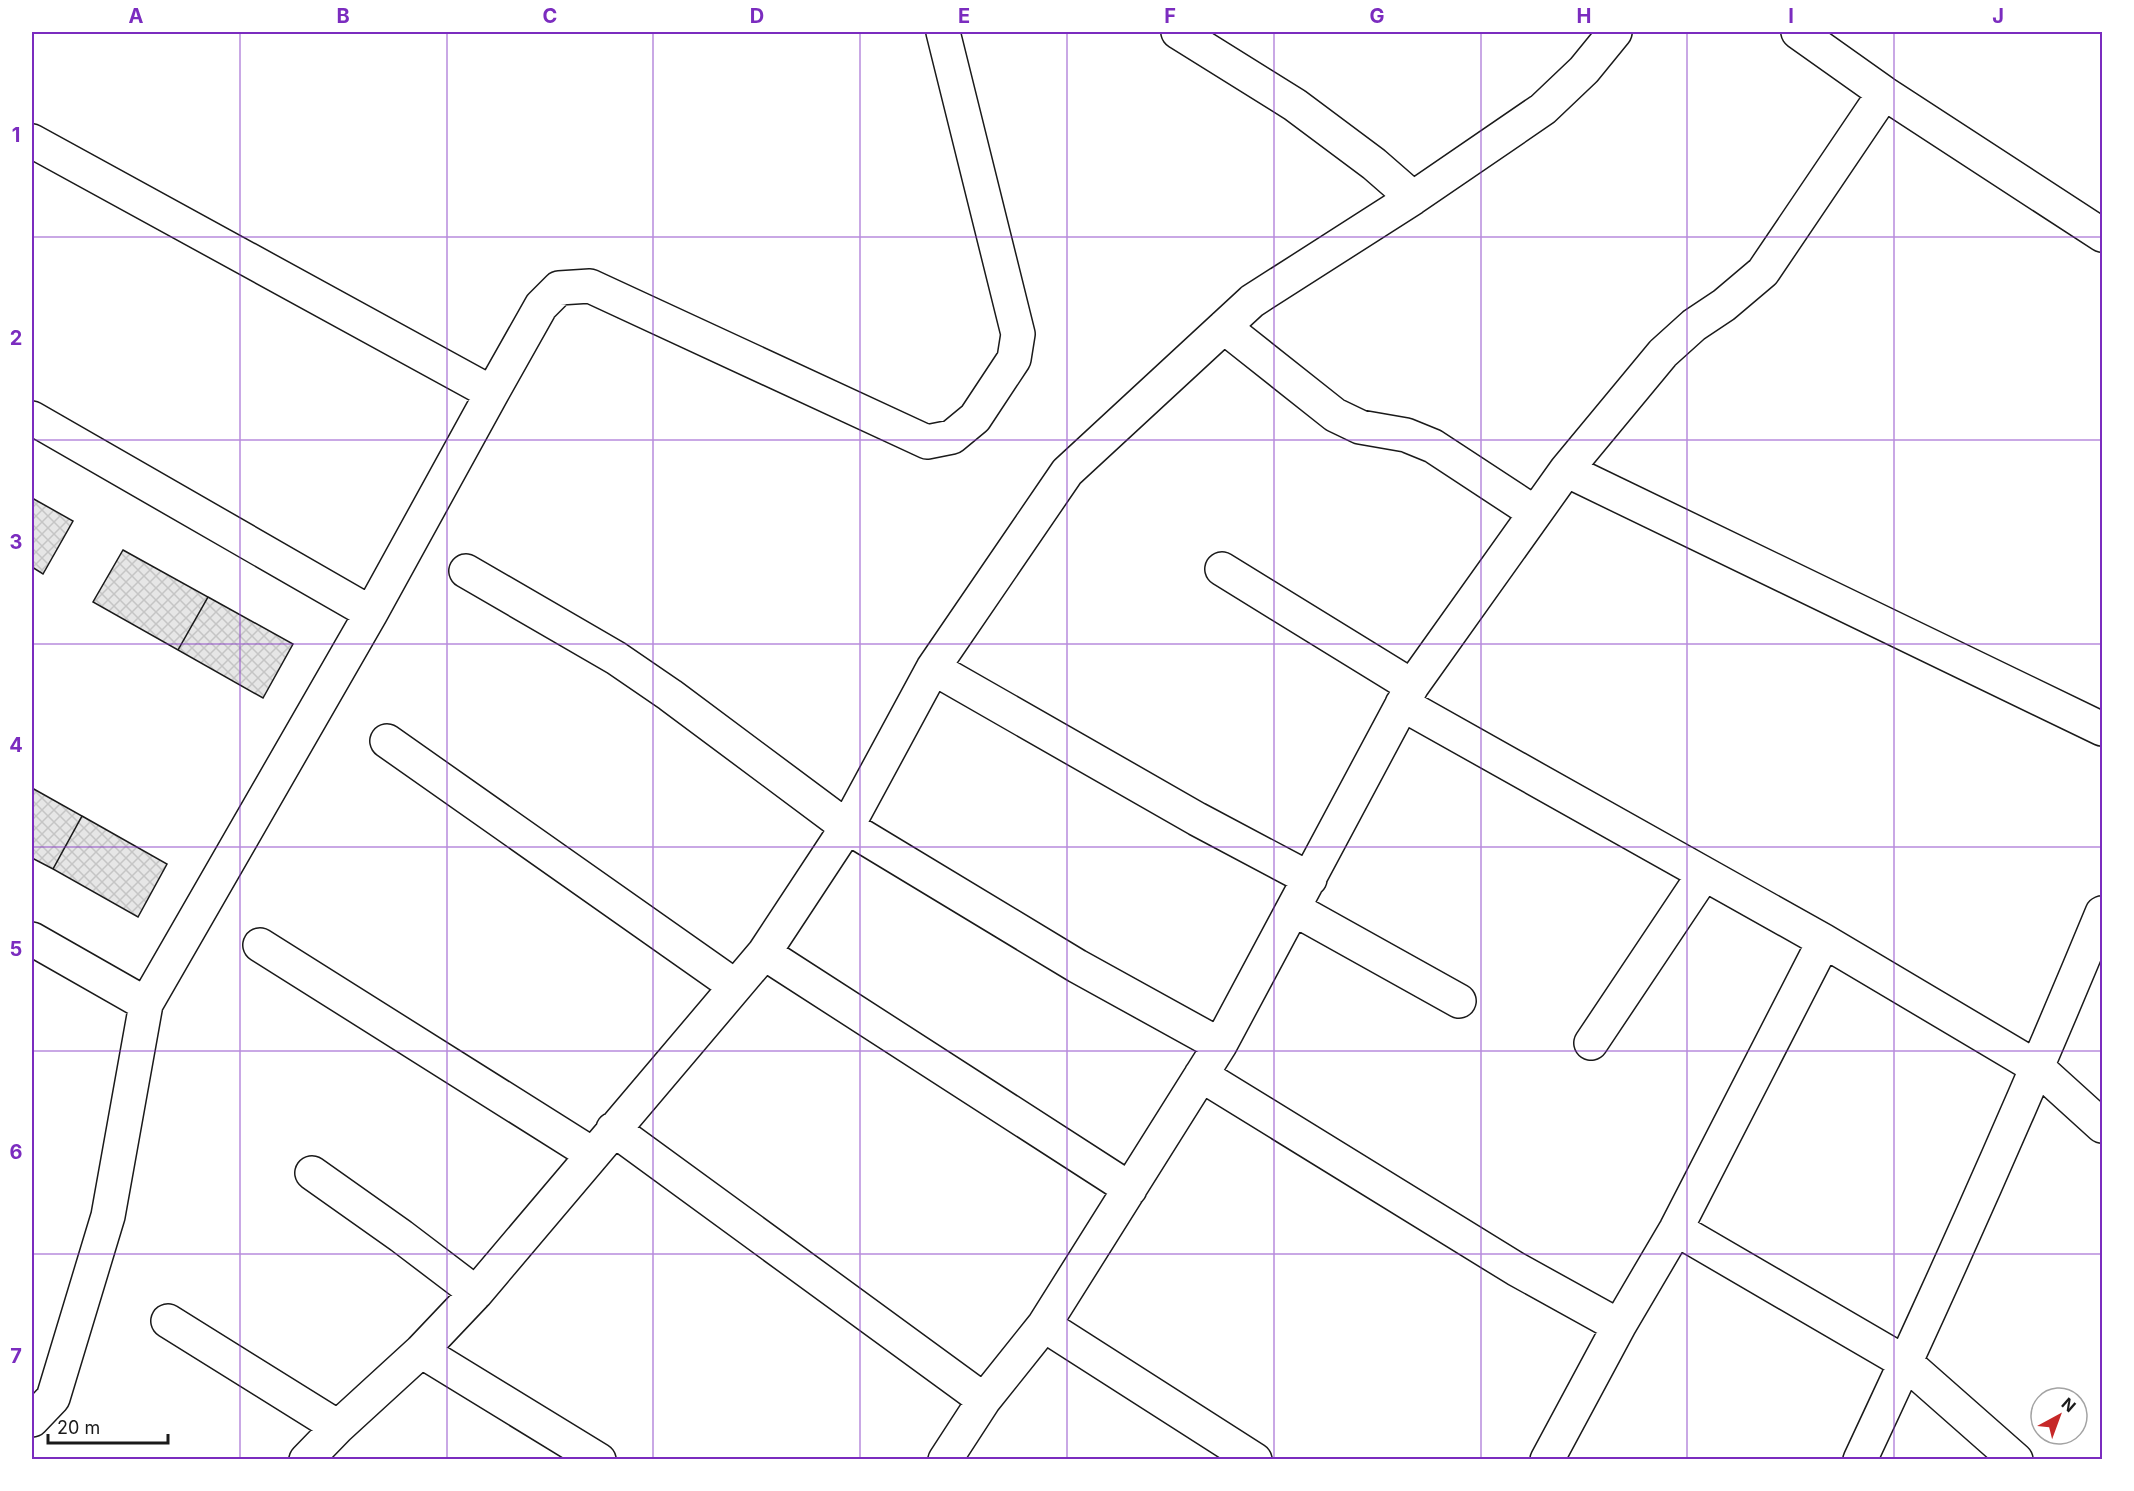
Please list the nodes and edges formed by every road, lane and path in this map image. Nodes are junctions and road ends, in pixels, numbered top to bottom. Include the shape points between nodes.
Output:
1 (944, 32) edge
2 (1178, 32) edge
3 (1615, 32) edge
4 (1798, 32) edge
5 (1884, 93) junction
6 (32, 141) edge
7 (1413, 198) junction
8 (2103, 235) edge
9 (1224, 327) junction
10 (492, 393) junction
11 (32, 418) edge
12 (1566, 470) junction
13 (1535, 513) junction
14 (1222, 569) dead end
15 (466, 571) dead end
16 (371, 613) junction
17 (933, 668) junction
18 (1407, 695) junction
19 (2103, 729) edge
20 (387, 741) dead end
21 (848, 827) junction
22 (1704, 874) junction
23 (1310, 879) junction
24 (1294, 909) junction
25 (2103, 913) edge
26 (32, 939) edge
27 (1824, 941) junction
28 (260, 945) dead end
29 (764, 953) junction
30 (735, 986) junction
31 (1459, 1001) dead end
32 (146, 1004) junction
33 (1591, 1043) dead end
34 (1220, 1045) junction
35 (2038, 1068) junction
36 (1201, 1075) junction
37 (2103, 1126) edge
38 (613, 1129) junction
39 (592, 1154) junction
40 (312, 1173) dead end
41 (1130, 1189) junction
42 (1676, 1229) junction
43 (476, 1293) junction
44 (168, 1321) dead end
45 (1044, 1325) junction
46 (1619, 1326) junction
47 (421, 1351) junction
48 (1906, 1363) junction
49 (984, 1400) junction
50 (32, 1420) edge
51 (338, 1427) junction
52 (306, 1460) edge
53 (598, 1460) edge
54 (945, 1460) edge
55 (1255, 1460) edge
56 (1547, 1460) edge
57 (1860, 1460) edge
58 (2016, 1460) edge

1 - 10 street via 1018,334 1014,359 975,418 952,437 927,442 590,286 560,288 541,306
2 - 7 street via 1295,105
3 - 7 street via 1584,70 1543,109
4 - 5 street
5 - 8 street
5 - 12 street via 1763,272 1663,353
6 - 10 street
7 - 9 street via 1252,301
9 - 13 street via 1335,415 1360,427 1406,435 1433,446
9 - 17 street via 1067,472
10 - 16 street
11 - 16 street
12 - 13 street
12 - 19 street
13 - 18 street
14 - 18 street
15 - 21 street via 616,658
16 - 32 street
17 - 21 street
17 - 23 street
18 - 22 street
18 - 23 street
20 - 30 street
21 - 29 street
21 - 34 street via 1077,966
22 - 27 street
22 - 33 street
23 - 24 street
24 - 31 street
24 - 34 street
25 - 35 street
26 - 32 street
27 - 35 street
27 - 42 street
28 - 39 street
29 - 30 street
29 - 41 street
30 - 38 street
32 - 50 street via 108,1216 53,1398
34 - 36 street
35 - 37 street
35 - 48 street
36 - 41 street
36 - 46 street via 1516,1269
38 - 39 street
38 - 49 street
39 - 43 street
40 - 43 street
41 - 45 street
42 - 46 street
42 - 48 street
43 - 47 street
44 - 51 street
45 - 49 street
45 - 55 street
46 - 56 street
47 - 51 street
47 - 53 street
48 - 57 street
48 - 58 street
49 - 54 street
51 - 52 street

